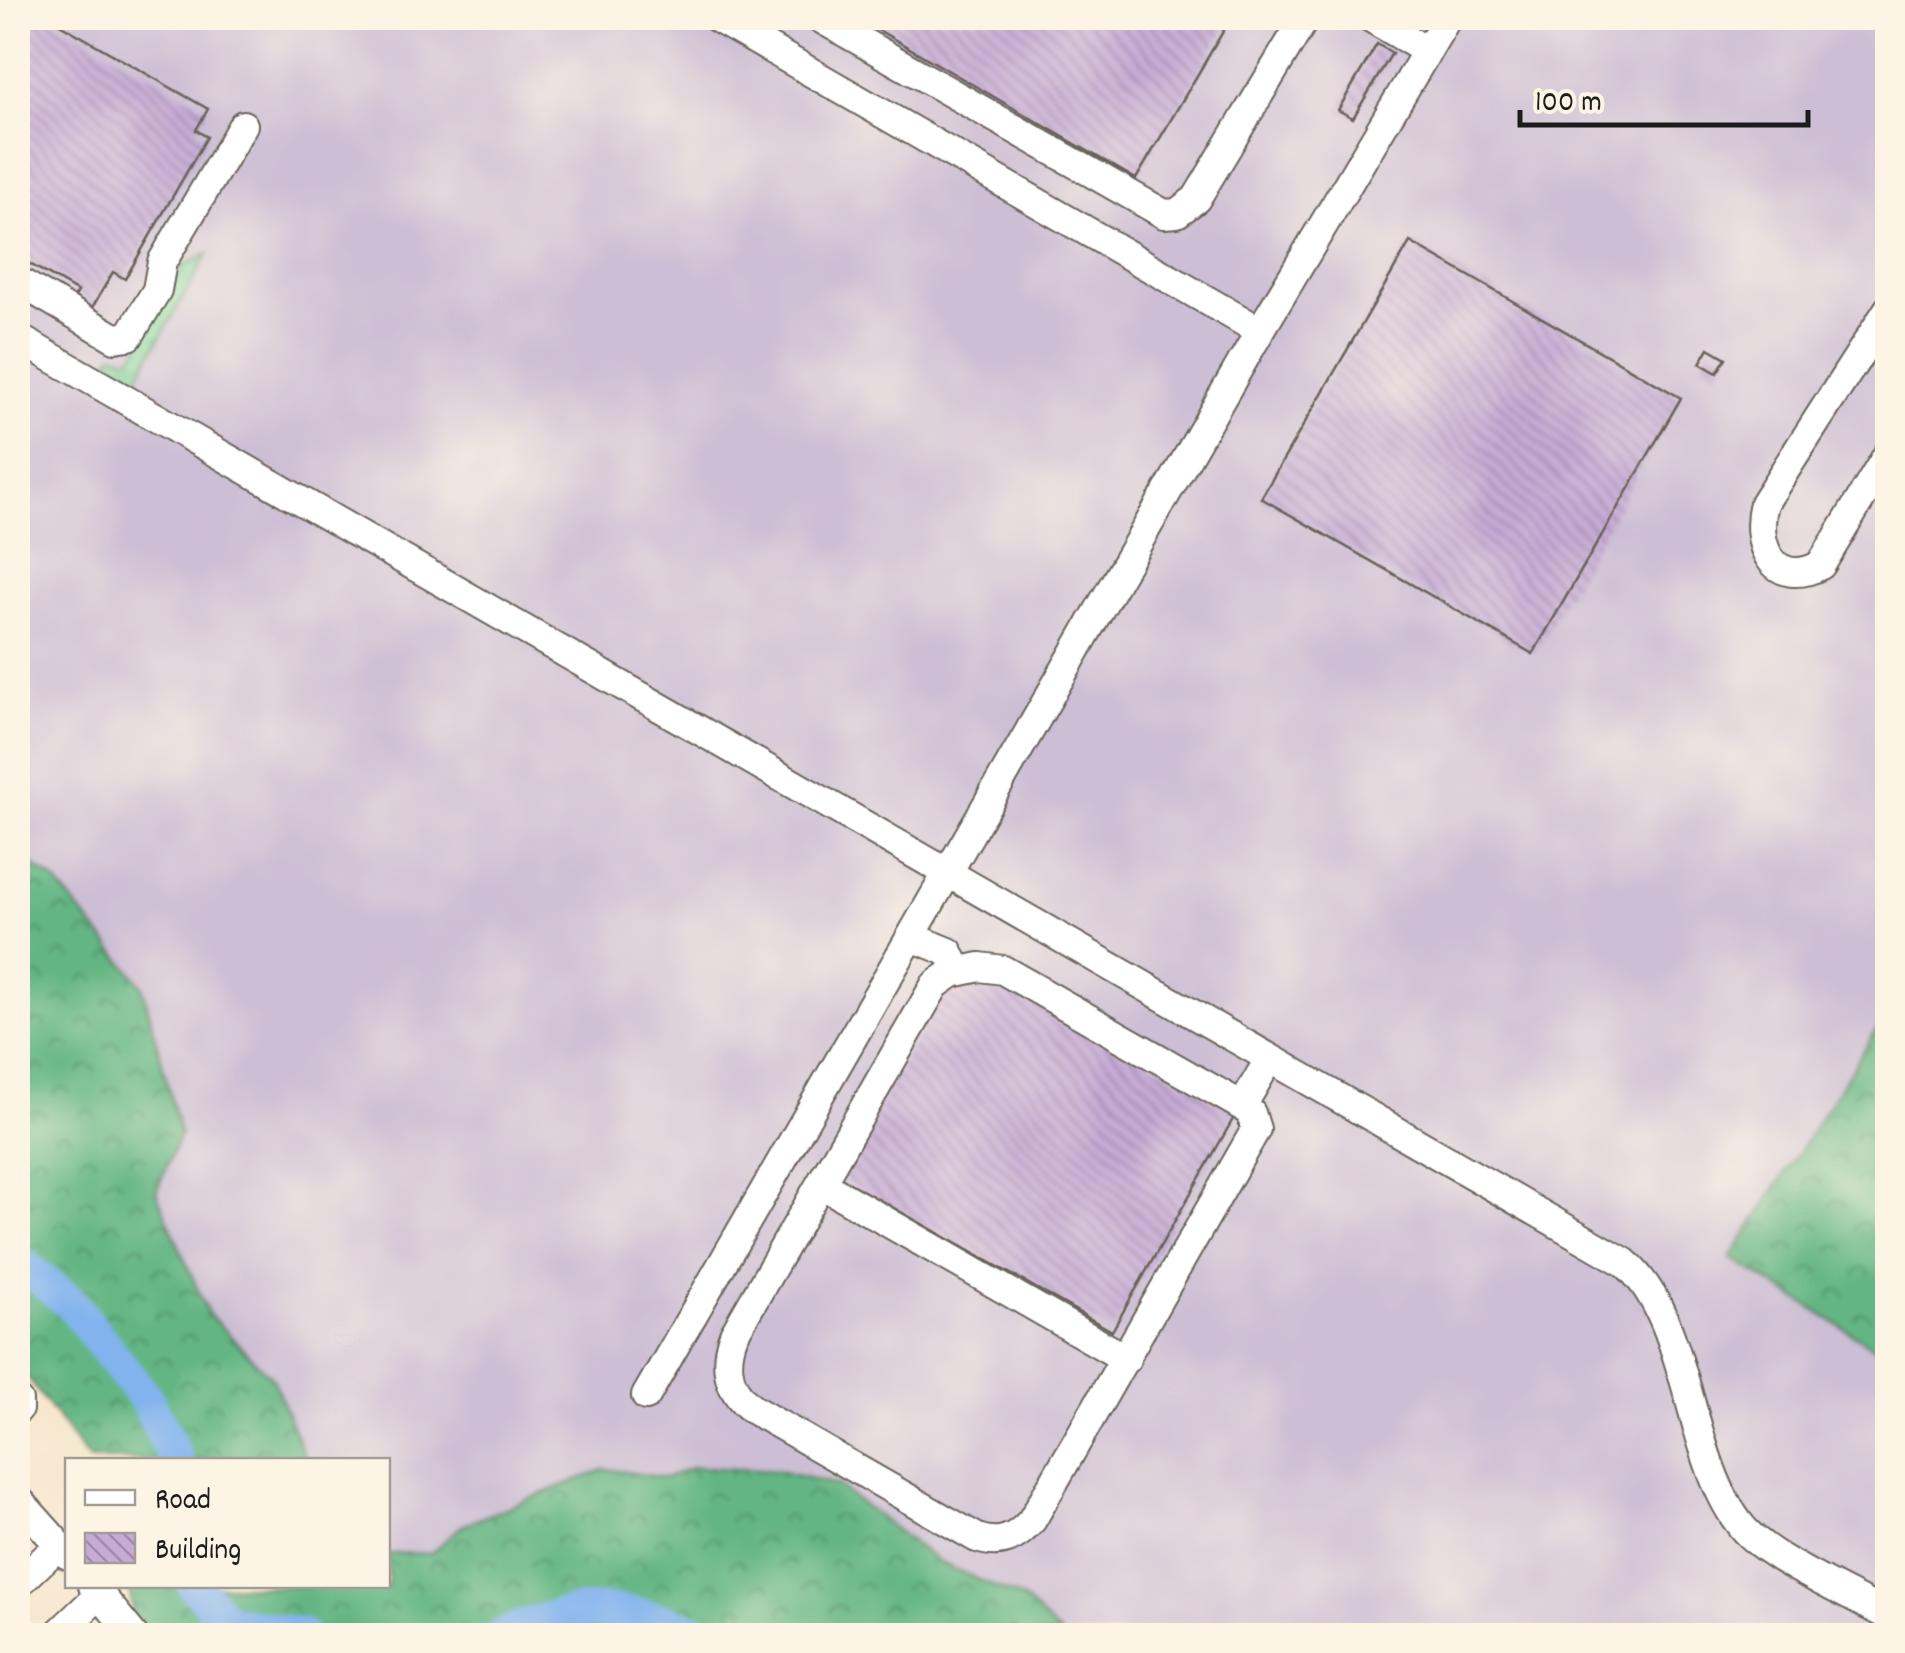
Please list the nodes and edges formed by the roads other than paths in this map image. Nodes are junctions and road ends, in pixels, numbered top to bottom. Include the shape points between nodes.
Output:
1 (717, 18) edge
2 (820, 18) edge
3 (1305, 18) edge
4 (1446, 18) edge
5 (1382, 20) edge
6 (1427, 51) junction
7 (243, 125) dead end
8 (18, 281) edge
9 (1888, 310) edge
10 (1260, 331) junction
11 (104, 332) junction
12 (18, 338) edge
13 (79, 374) junction
14 (1888, 454) edge
15 (948, 874) junction
16 (912, 936) junction
17 (958, 971) junction
18 (1270, 1058) junction
19 (1242, 1106) junction
20 (820, 1184) junction
21 (1126, 1358) junction
22 (646, 1396) dead end
23 (18, 1401) edge
24 (18, 1408) edge
25 (18, 1500) edge
26 (63, 1550) edge
27 (18, 1584) edge
28 (96, 1590) edge
29 (1888, 1616) edge
30 (56, 1636) edge
31 (134, 1636) edge

1 - 10 street
2 - 3 street via 1164,214 1196,199
4 - 6 street
5 - 6 street
6 - 10 street
7 - 11 street via 162,262 158,290 132,332 120,339
8 - 11 street
9 - 14 street via 1764,502 1758,524 1774,564 1804,574 1821,565
10 - 15 street
11 - 13 street
12 - 13 street
13 - 15 street
15 - 16 street
15 - 18 street
16 - 17 street via 949,952
16 - 22 street
17 - 19 street via 1004,970
17 - 20 street via 933,990
18 - 19 street
18 - 29 street via 1631,1268 1656,1305 1722,1494 1740,1525
19 - 21 street via 1255,1121 1252,1139
20 - 21 street
20 - 21 street via 734,1334 727,1361 732,1386 752,1409 960,1528 999,1542 1027,1526
23 - 24 street
25 - 26 street
26 - 27 street
28 - 30 street
28 - 31 street

